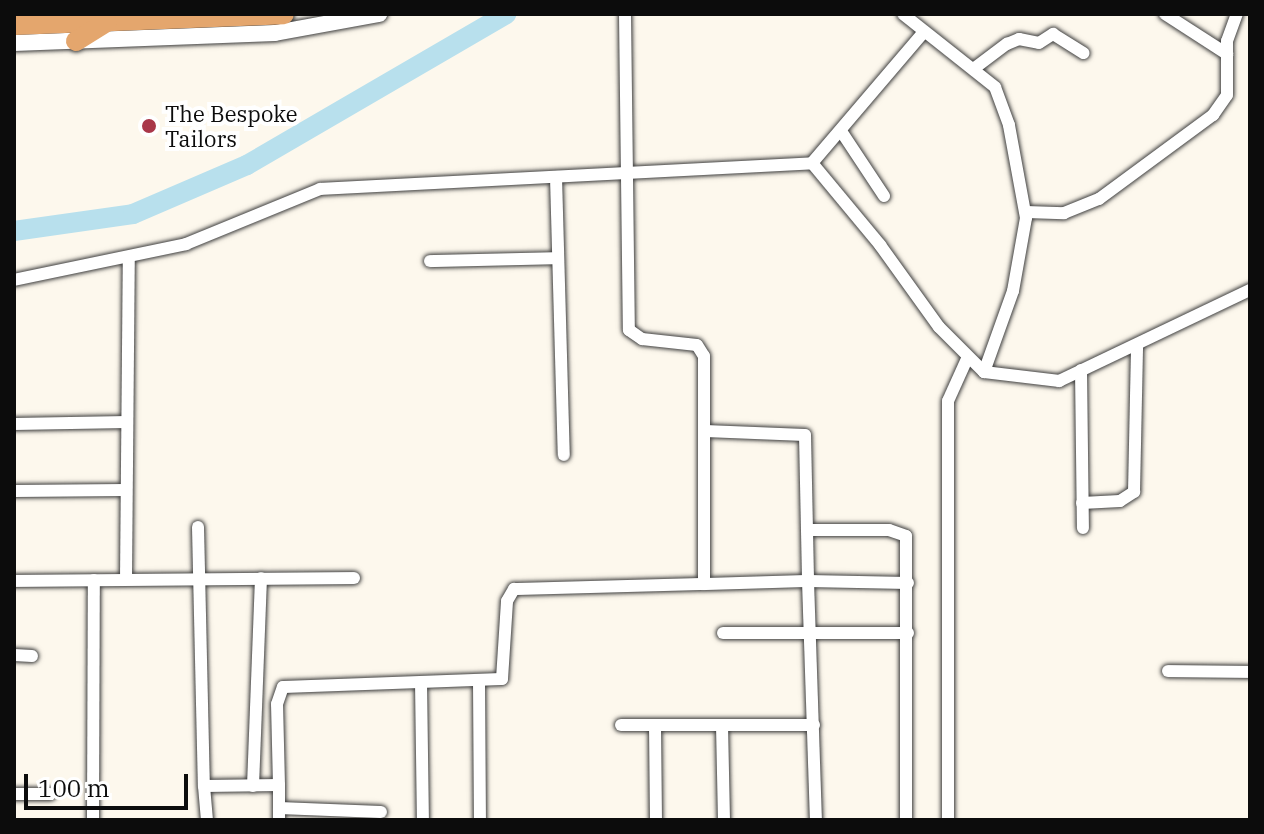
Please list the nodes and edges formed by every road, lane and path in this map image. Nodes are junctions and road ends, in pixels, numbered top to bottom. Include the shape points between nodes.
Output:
1 (284, 14) edge
2 (379, 14) edge
3 (625, 14) edge
4 (903, 14) edge
5 (1165, 14) edge
6 (1237, 14) edge
7 (106, 22) junction
8 (14, 25) edge
9 (923, 33) junction
10 (76, 41) junction
11 (14, 43) edge
12 (1084, 53) dead end
13 (1227, 54) junction
14 (976, 67) junction
15 (841, 131) junction
16 (812, 163) junction
17 (625, 174) junction
18 (556, 177) junction
19 (884, 196) dead end
20 (1026, 212) junction
21 (129, 257) junction
22 (558, 258) junction
23 (430, 261) dead end
24 (14, 280) edge
25 (1250, 290) edge
26 (1137, 345) junction
27 (967, 359) junction
28 (1081, 370) junction
29 (984, 372) junction
30 (127, 422) junction
31 (14, 424) edge
32 (705, 431) junction
33 (564, 455) dead end
34 (125, 490) junction
35 (14, 491) edge
36 (1082, 503) junction
37 (198, 527) dead end
38 (1083, 528) dead end
39 (808, 530) junction
40 (261, 578) junction
41 (354, 578) dead end
42 (126, 579) junction
43 (197, 579) junction
44 (94, 580) junction
45 (14, 581) edge
46 (808, 581) junction
47 (908, 583) junction
48 (704, 584) junction
49 (723, 633) dead end
50 (812, 633) junction
51 (908, 633) junction
52 (14, 655) edge
53 (32, 656) dead end
54 (1168, 671) dead end
55 (1250, 672) edge
56 (421, 682) junction
57 (479, 682) junction
58 (621, 725) dead end
59 (655, 725) junction
60 (722, 725) junction
61 (814, 725) junction
62 (279, 785) junction
63 (204, 786) junction
64 (253, 786) junction
65 (14, 794) edge
66 (50, 794) dead end
67 (381, 812) dead end
68 (279, 814) edge
69 (93, 820) edge
70 (207, 820) edge
71 (423, 820) edge
72 (480, 820) edge
73 (656, 820) edge
74 (724, 820) edge
75 (816, 820) edge
76 (906, 820) edge
77 (948, 820) edge

1 - 7 highway
2 - 10 street via 275,33
3 - 17 street
4 - 9 street
5 - 13 street
6 - 13 street
7 - 8 highway
7 - 10 highway
9 - 14 street
9 - 15 street
10 - 11 street
12 - 14 street via 1056,33 1039,43 1019,39 1007,44
13 - 20 street via 1227,95 1198,128 1099,199 1064,213
14 - 20 street via 1003,105
15 - 16 street
15 - 19 street
16 - 17 street
16 - 27 street
17 - 18 street
17 - 32 street via 629,330 642,339 702,349
18 - 21 street via 320,189 224,232
18 - 22 street
20 - 29 street via 1013,291
21 - 24 street
21 - 30 street
22 - 23 street
22 - 33 street
25 - 26 street
26 - 28 street
26 - 36 street via 1134,492 1120,501
27 - 29 street
27 - 77 street via 948,401
28 - 29 street via 1052,382
28 - 36 street
30 - 31 street
30 - 34 street
32 - 39 street via 805,435
32 - 48 street
34 - 35 street
34 - 42 street
36 - 38 street
37 - 43 street
39 - 46 street
39 - 47 street via 903,533
40 - 41 street
40 - 43 street
40 - 64 street
42 - 43 street
42 - 44 street
43 - 63 street
44 - 45 street
44 - 69 street
46 - 47 street
46 - 48 street
46 - 50 street
47 - 51 street
48 - 57 street via 514,589 507,601 505,676
49 - 50 street
50 - 51 street
50 - 61 street
51 - 76 street
52 - 53 street
54 - 55 street
56 - 57 street
56 - 62 street via 283,687 277,704
56 - 71 street
57 - 72 street
58 - 59 street
59 - 60 street
59 - 73 street
60 - 61 street
60 - 74 street
61 - 75 street
62 - 64 street
62 - 68 street
63 - 64 street
63 - 70 street
65 - 66 street
67 - 68 street

